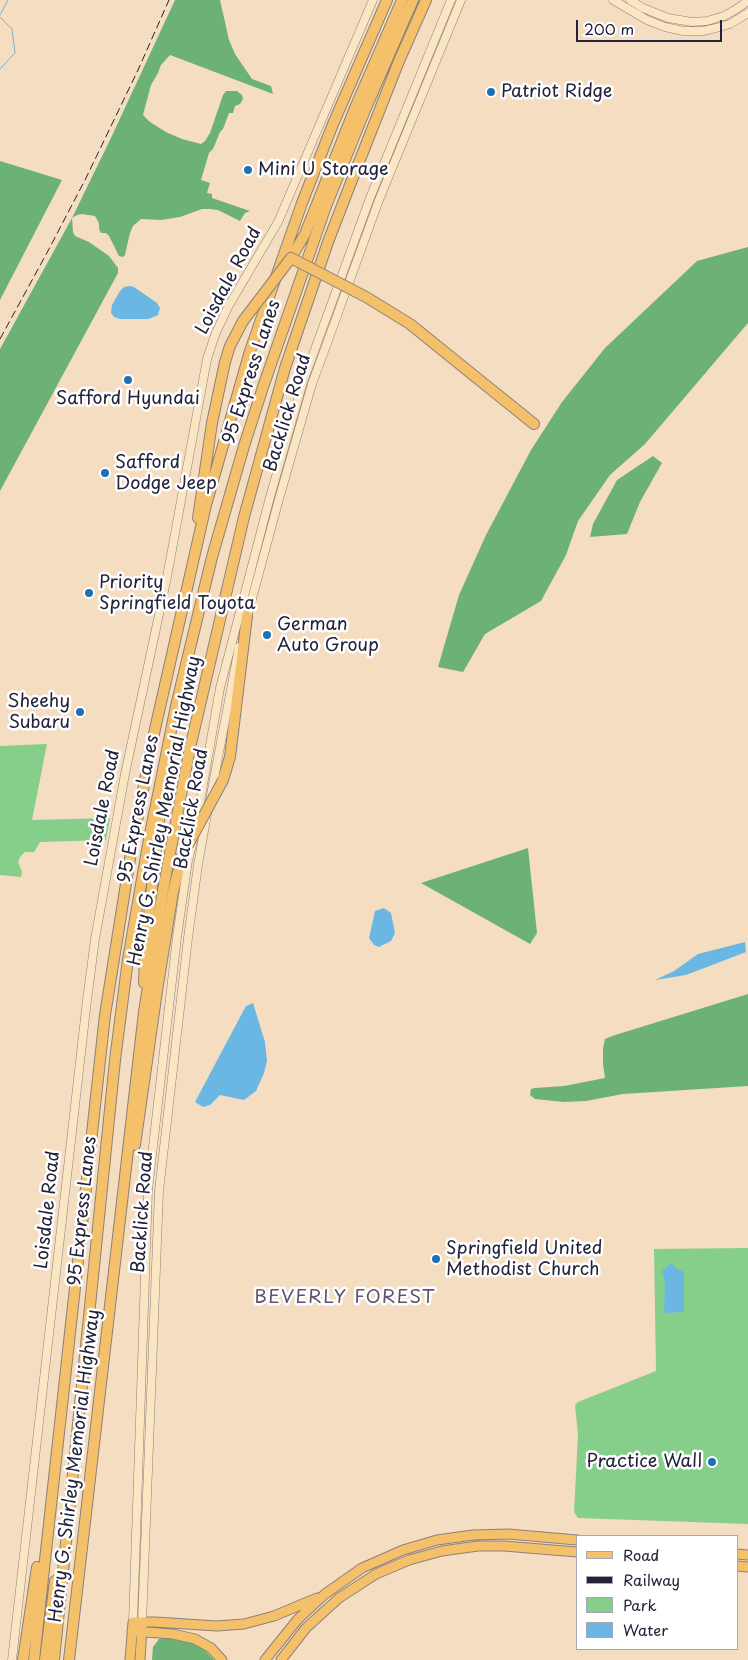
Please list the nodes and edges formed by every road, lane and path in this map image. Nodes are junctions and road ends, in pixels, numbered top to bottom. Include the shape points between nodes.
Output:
1 (373, 0) edge
2 (387, 0) edge
3 (402, 0) edge
4 (412, 0) edge
5 (426, 0) edge
6 (451, 0) edge
7 (461, 0) edge
8 (613, 0) edge
9 (630, 0) edge
10 (748, 1) edge
11 (748, 13) edge
12 (291, 258) junction
13 (534, 424) dead end
14 (195, 551) junction
15 (247, 616) junction
16 (176, 706) junction
17 (144, 1012) junction
18 (113, 1282) junction
19 (69, 1502) junction
20 (48, 1522) junction
21 (576, 1540) edge
22 (576, 1552) edge
23 (325, 1594) junction
24 (137, 1627) junction
25 (12, 1660) edge
26 (23, 1660) edge
27 (34, 1660) edge
28 (46, 1660) edge
29 (54, 1660) edge
30 (69, 1660) edge
31 (130, 1660) edge
32 (140, 1660) edge
33 (222, 1660) edge
34 (265, 1660) edge
35 (281, 1660) edge

1 - 25 main road, Loisdale Road via 282,214 228,307 207,359 124,774 95,939
2 - 14 highway, Henry G. Shirley Memorial Highway via 333,124 270,291 236,397
3 - 12 highway via 306,234
4 - 16 highway, 95 Express Lanes via 326,206 263,388 212,557
5 - 17 highway, Henry G. Shirley Memorial Highway via 328,242 264,440 190,748
6 - 24 main road, Backlick Road via 377,180 303,382 247,583 210,737 177,937 148,1190
7 - 15 main road, Backlick Road via 379,200 312,384
8 - 11 main road via 647,20 683,31 716,28
9 - 10 main road via 662,16 692,22 724,16
12 - 13 highway, bridge via 410,324
12 - 14 highway, bridge via 243,321 230,346 212,423
14 - 20 highway, Henry G. Shirley Memorial Highway via 146,774 118,927 95,1096
15 - 18 highway, bridge via 230,757 223,780 182,856 175,886 157,991 126,1222
15 - 24 main road, Backlick Road via 198,865 162,1160
16 - 17 highway via 159,820 143,974
16 - 19 highway, 95 Express Lanes via 128,959
17 - 18 highway, Henry G. Shirley Memorial Highway
18 - 30 highway, Henry G. Shirley Memorial Highway
19 - 28 highway
19 - 29 highway, 95 Express Lanes
20 - 26 highway via 36,1573
20 - 27 highway, Henry G. Shirley Memorial Highway
21 - 23 main road via 500,1534 437,1540 378,1560
22 - 35 main road via 478,1546 409,1560 376,1574 339,1598 306,1628
23 - 24 main road via 274,1616 244,1624
23 - 34 main road via 298,1619
24 - 31 main road, Backlick Road
24 - 32 main road, Backlick Road
24 - 33 main road via 195,1639 211,1648

